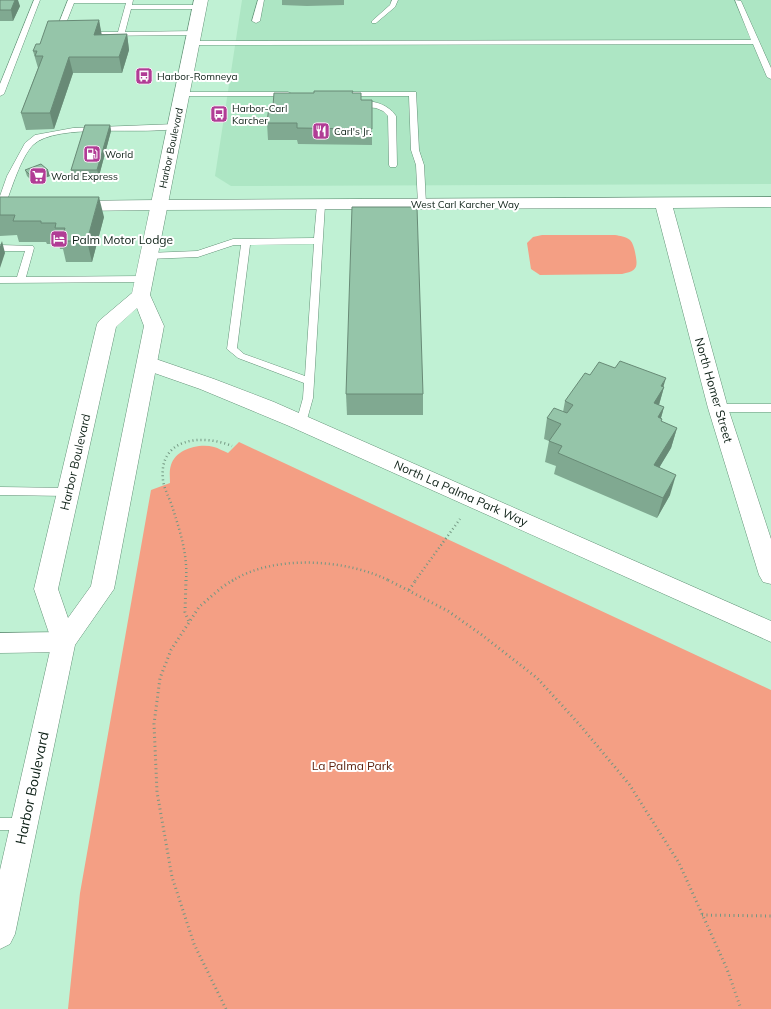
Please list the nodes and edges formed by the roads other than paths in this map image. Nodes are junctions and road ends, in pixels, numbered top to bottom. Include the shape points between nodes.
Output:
1 (37, 0) edge
2 (261, 0) edge
3 (395, 0) edge
4 (738, 1) edge
5 (201, 4) edge
6 (128, 7) junction
7 (256, 21) dead end
8 (374, 22) dead end
9 (120, 34) junction
10 (193, 38) junction
11 (756, 42) junction
12 (771, 77) edge
13 (0, 94) edge
14 (183, 94) junction
15 (293, 94) edge
16 (338, 94) edge
17 (351, 104) edge
18 (176, 126) junction
19 (393, 165) dead end
20 (771, 202) edge
21 (663, 203) junction
22 (321, 204) junction
23 (422, 204) junction
24 (159, 205) junction
25 (6, 206) edge
26 (56, 206) edge
27 (319, 241) junction
28 (246, 242) junction
29 (0, 248) edge
30 (148, 256) junction
31 (0, 280) edge
32 (21, 280) junction
33 (142, 287) junction
34 (147, 363) junction
35 (309, 381) junction
36 (718, 408) junction
37 (771, 408) edge
38 (301, 423) junction
39 (0, 491) edge
40 (68, 492) junction
41 (771, 575) edge
42 (771, 632) edge
43 (64, 642) junction
44 (0, 643) edge
45 (12, 824) edge
46 (0, 934) edge

1 - 13 lane
2 - 7 lane
3 - 8 lane via 393,6
4 - 11 lane
5 - 6 lane
5 - 10 street, Harbor Boulevard
6 - 9 lane
6 - 9 lane via 130,1 71,1 59,33
9 - 10 lane
10 - 11 lane
10 - 14 street, Harbor Boulevard
11 - 12 lane
14 - 15 lane
14 - 18 street, Harbor Boulevard
16 - 23 lane via 413,94 415,150 420,165
17 - 19 lane via 376,105 390,112
18 - 24 street, Harbor Boulevard
18 - 25 lane via 73,130 38,138 28,145 11,176
20 - 21 street, West Carl Karcher Way
21 - 23 street, West Carl Karcher Way
21 - 36 street, North Homer Street
22 - 23 street, West Carl Karcher Way
22 - 24 street, West Carl Karcher Way
22 - 27 lane
24 - 26 street, West Carl Karcher Way
24 - 30 street, Harbor Boulevard
27 - 28 lane
27 - 35 lane
28 - 30 lane via 233,242 198,254
28 - 35 lane via 232,349 241,356
29 - 32 lane via 30,248
30 - 33 street, Harbor Boulevard
31 - 32 lane
32 - 33 lane
33 - 34 street, Harbor Boulevard via 154,326
33 - 40 street, Harbor Boulevard via 107,324
34 - 38 street, North La Palma Park Way via 187,375
34 - 43 street, Harbor Boulevard via 102,589
35 - 38 lane via 308,398
36 - 37 lane
36 - 41 street, North Homer Street
38 - 42 street, North La Palma Park Way
39 - 40 lane
40 - 43 street, Harbor Boulevard via 46,589
43 - 44 street
43 - 45 street, Harbor Boulevard
45 - 46 street, Harbor Boulevard

